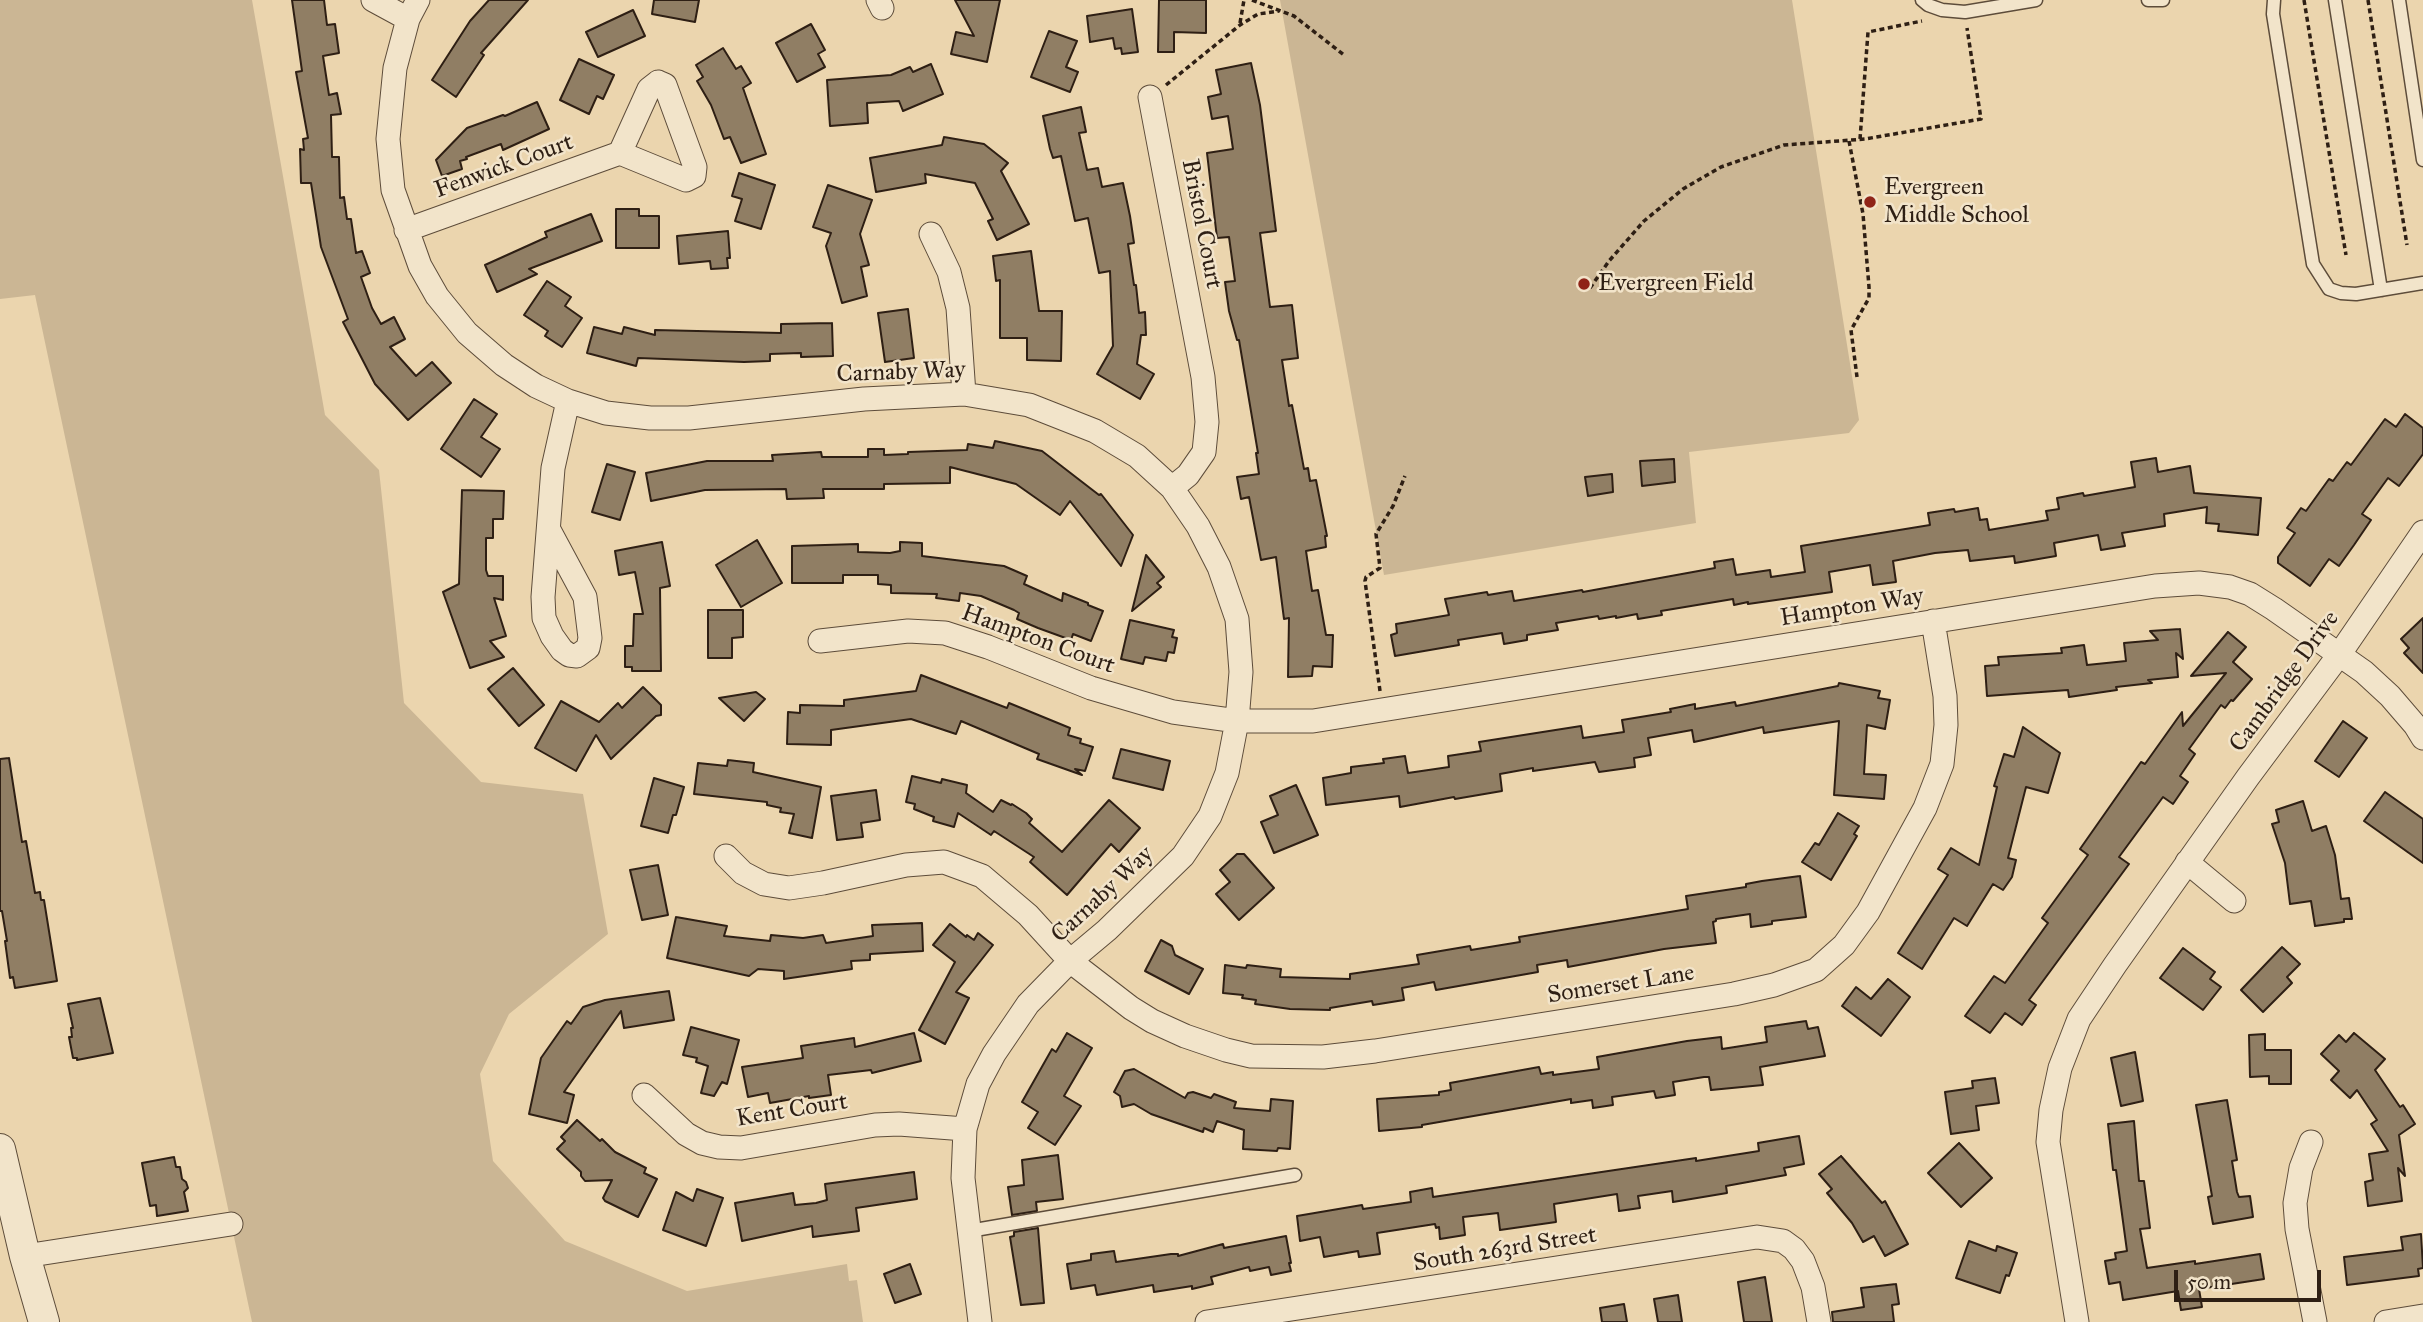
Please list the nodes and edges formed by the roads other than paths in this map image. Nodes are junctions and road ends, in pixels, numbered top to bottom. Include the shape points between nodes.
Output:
1 (373, 0) edge
2 (1922, 0) edge
3 (2036, 0) edge
4 (2148, 0) edge
5 (2164, 0) edge
6 (2274, 0) edge
7 (2334, 0) edge
8 (2399, 0) edge
9 (413, 10) edge
10 (1150, 97) road end
11 (620, 153) dead end
12 (2423, 160) edge
13 (406, 230) junction
14 (931, 234) dead end
15 (2423, 283) edge
16 (2381, 290) junction
17 (964, 394) junction
18 (568, 401) junction
19 (1172, 488) junction
20 (549, 530) dead end
21 (2423, 532) edge
22 (1933, 621) junction
23 (820, 641) dead end
24 (2339, 655) junction
25 (1237, 721) junction
26 (2423, 738) edge
27 (726, 856) dead end
28 (2187, 862) junction
29 (2234, 901) dead end
30 (1070, 961) junction
31 (644, 1096) dead end
32 (965, 1129) junction
33 (2311, 1142) dead end
34 (0, 1149) edge
35 (1295, 1175) dead end
36 (231, 1224) dead end
37 (969, 1231) junction
38 (25, 1256) junction
39 (2423, 1316) edge
40 (44, 1322) edge
41 (980, 1322) edge
42 (1207, 1322) edge
43 (1819, 1322) edge
44 (2077, 1322) edge
45 (2315, 1322) edge
46 (2386, 1322) edge

1 - 9 street
2 - 3 lane via 1942,10 1965,12
4 - 5 lane
6 - 16 lane via 2313,264 2329,289 2356,295
7 - 16 lane
8 - 12 lane
9 - 13 street, Carnaby Way via 395,68 388,139 393,190
10 - 19 street, Bristol Court via 1203,377 1207,422 1204,452
11 - 13 street, Fenwick Court
13 - 18 street, Carnaby Way via 419,266 467,333 504,365
14 - 17 street via 949,272 958,308
15 - 16 lane
17 - 18 street, Carnaby Way via 864,398 689,418 606,413
17 - 19 street, Carnaby Way via 1029,405 1095,431 1137,456
18 - 20 street via 553,468
19 - 25 street, Carnaby Way via 1219,567 1237,619 1241,672
21 - 24 street, Cambridge Drive
22 - 24 street, Hampton Way via 2199,583 2250,594
22 - 25 street, Hampton Way via 1313,721
22 - 30 street, Somerset Lane via 1945,696 1942,764 1925,808 1868,912 1844,945 1816,970 1774,985 1708,998 1375,1051 1280,1058 1226,1050 1152,1021
23 - 25 street, Hampton Court via 908,631 945,633 1091,688 1173,712
24 - 26 street, Hampton Way via 2390,696
24 - 28 street, Cambridge Drive
25 - 30 street, Carnaby Way via 1227,774 1210,816 1183,856
27 - 30 street, Somerset Lane via 743,873 764,884 789,888 944,862 982,876 1028,915
28 - 29 street
28 - 44 street, Cambridge Drive via 2079,1019 2060,1068 2048,1142
30 - 32 street, Carnaby Way via 1028,1004 994,1054 978,1084
31 - 32 street, Kent Court via 686,1135 719,1147 741,1148 875,1125
32 - 37 street, Carnaby Way via 962,1178
33 - 45 street via 2295,1203
34 - 38 street
35 - 37 lane
36 - 38 street
37 - 41 street, Carnaby Way
38 - 40 street
39 - 46 street
42 - 43 street, South 263rd Street via 1757,1237 1783,1241 1803,1261

